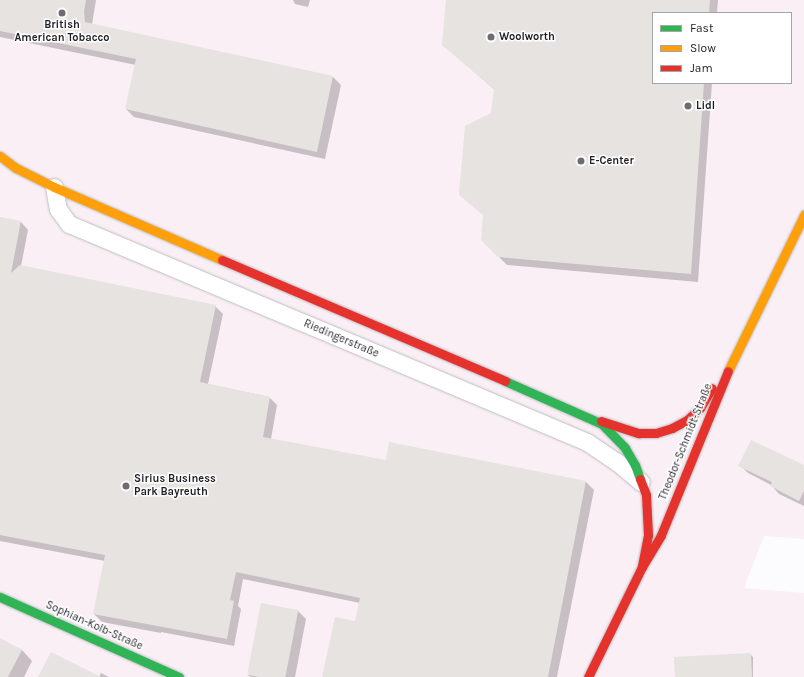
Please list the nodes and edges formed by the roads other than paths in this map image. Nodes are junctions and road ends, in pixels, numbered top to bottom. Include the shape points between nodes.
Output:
1 (0, 156) edge
2 (54, 187) junction
3 (804, 215) edge
4 (736, 352) junction
5 (586, 416) junction
6 (642, 483) junction
7 (642, 567) junction
8 (0, 597) edge
9 (179, 677) edge
10 (588, 677) edge

1 - 2 main road via 16,168
2 - 5 main road
2 - 6 street, Riedingerstraße via 58,209 69,224 587,442
3 - 4 main road, Theodor-Schmidt-Straße
4 - 5 main road via 700,408 672,428 656,433 639,432
4 - 7 main road, Theodor-Schmidt-Straße via 661,535
5 - 6 main road via 611,432 625,448
6 - 7 main road via 646,495 648,535
7 - 10 main road, Theodor-Schmidt-Straße
8 - 9 main road, Sophian-Kolb-Straße

